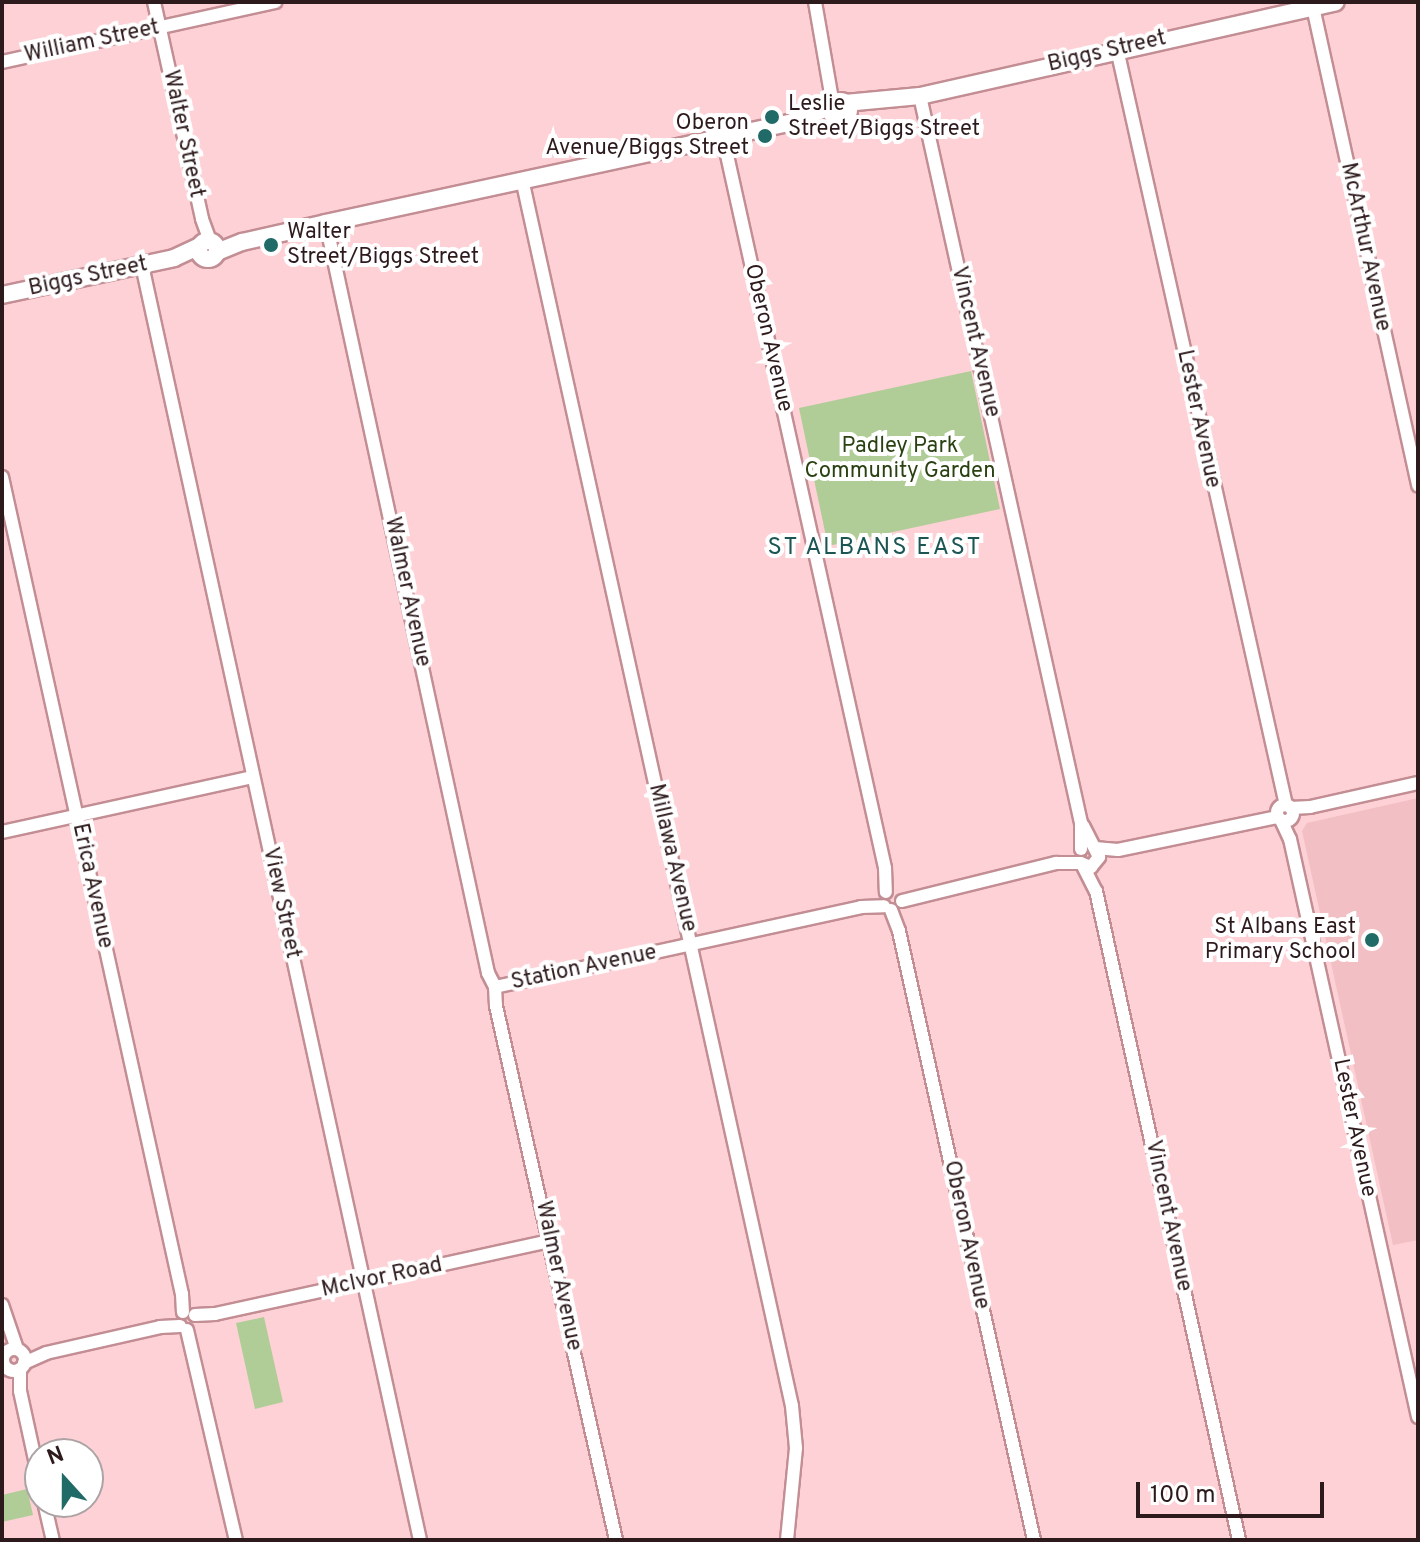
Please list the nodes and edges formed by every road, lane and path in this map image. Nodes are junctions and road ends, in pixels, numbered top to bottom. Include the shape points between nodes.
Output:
1 (154, 2) edge
2 (276, 2) edge
3 (815, 2) edge
4 (1336, 2) edge
5 (1313, 7) junction
6 (160, 28) junction
7 (1117, 49) junction
8 (2, 62) edge
9 (920, 96) junction
10 (839, 109) junction
11 (723, 137) junction
12 (522, 179) junction
13 (326, 223) junction
14 (208, 247) junction
15 (142, 265) junction
16 (2, 295) edge
17 (2, 477) edge
18 (1418, 486) edge
19 (253, 777) junction
20 (1418, 783) edge
21 (1284, 813) junction
22 (77, 815) junction
23 (2, 832) edge
24 (1088, 856) junction
25 (892, 900) junction
26 (691, 945) junction
27 (499, 986) junction
28 (550, 1241) junction
29 (364, 1282) junction
30 (2, 1305) edge
31 (188, 1320) junction
32 (11, 1360) edge
33 (1418, 1417) edge
34 (30, 1438) edge
35 (48, 1518) edge
36 (53, 1540) edge
37 (236, 1540) edge
38 (420, 1540) edge
39 (616, 1540) edge
40 (787, 1540) edge
41 (1034, 1540) edge
42 (1239, 1540) edge

1 - 6 street, Walter Street
2 - 6 street, William Street
3 - 10 street
4 - 5 street, Biggs Street
5 - 7 street, Biggs Street
5 - 18 street, McArthur Avenue
6 - 8 street, William Street
6 - 14 street, Walter Street
7 - 9 street, Biggs Street
7 - 21 street, Lester Avenue
9 - 10 street, Biggs Street
9 - 24 street, Vincent Avenue
10 - 11 street, Biggs Street
11 - 12 street, Biggs Street
11 - 25 street, Oberon Avenue
12 - 13 street, Biggs Street
12 - 26 street, Millawa Avenue
13 - 14 street, Biggs Street
13 - 27 street, Walmer Avenue via 488,973
14 - 15 street, Biggs Street
15 - 16 street, Biggs Street
15 - 19 street, View Street
17 - 22 street, Erica Avenue
19 - 22 street
19 - 29 street, View Street
20 - 21 street, Station Avenue
21 - 24 street, Station Avenue
21 - 33 street, Lester Avenue
22 - 23 street
22 - 31 street, Erica Avenue
24 - 25 street, Station Avenue
24 - 42 street, Vincent Avenue
25 - 26 street, Station Avenue
25 - 41 street, Oberon Avenue
26 - 27 street, Station Avenue
26 - 40 street, Millawa Avenue via 792,1406 796,1448
27 - 28 street, Walmer Avenue via 499,1012
28 - 29 street, McIvor Road
28 - 39 street, Walmer Avenue
29 - 31 street, McIvor Road
29 - 38 street, View Street
30 - 32 street
31 - 32 street, McIvor Road
31 - 37 street, Erica Avenue
32 - 34 street
35 - 36 street

